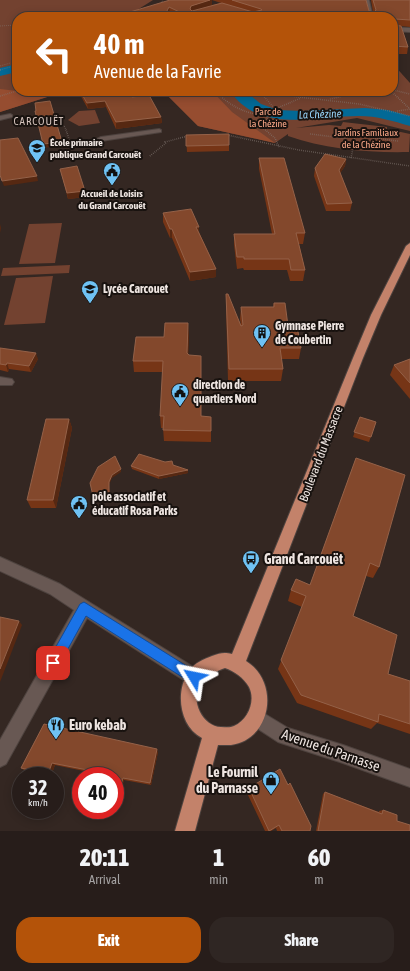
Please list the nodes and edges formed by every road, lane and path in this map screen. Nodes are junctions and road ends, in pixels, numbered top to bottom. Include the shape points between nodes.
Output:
1 (164, 0) edge
2 (367, 0) edge
3 (153, 5) edge
4 (370, 12) edge
5 (12, 25) edge
6 (0, 26) edge
7 (398, 29) edge
8 (410, 30) edge
9 (12, 62) edge
10 (0, 66) edge
11 (12, 66) edge
12 (0, 70) edge
13 (398, 91) edge
14 (12, 92) edge
15 (410, 94) edge
16 (0, 96) edge
17 (220, 96) edge
18 (263, 96) edge
19 (291, 96) edge
20 (342, 96) edge
21 (398, 96) edge
22 (301, 98) junction
23 (328, 99) junction
24 (275, 109) junction
25 (410, 109) edge
26 (396, 111) junction
27 (269, 115) junction
28 (10, 116) dead end
29 (410, 116) edge
30 (25, 117) dead end
31 (0, 118) edge
32 (46, 118) edge
33 (50, 118) edge
34 (159, 130) dead end
35 (310, 134) dead end
36 (226, 135) edge
37 (189, 136) edge
38 (352, 137) junction
39 (101, 139) dead end
40 (398, 141) dead end
41 (77, 145) dead end
42 (279, 147) junction
43 (150, 156) dead end
44 (351, 158) junction
45 (410, 166) edge
46 (410, 246) edge
47 (0, 564) edge
48 (84, 608) junction
49 (237, 663) junction
50 (194, 677) junction
51 (255, 717) junction
52 (212, 735) junction
53 (0, 758) edge
54 (410, 778) edge
55 (185, 831) edge

1 - 3 path via 158,5
2 - 4 street
5 - 6 path
7 - 8 street
9 - 10 path
11 - 12 path
13 - 15 path
14 - 16 path
17 - 27 path via 232,107 248,114
18 - 24 path
19 - 22 path
20 - 23 path
21 - 25 path
22 - 23 path
22 - 24 path
23 - 26 path
24 - 27 path
25 - 26 path
26 - 29 path
27 - 42 path via 263,128 275,138
28 - 31 street
30 - 32 path via 34,120
33 - 41 path via 65,127 70,142 78,143
34 - 39 street
35 - 38 path
36 - 42 path
37 - 43 path via 166,142
38 - 40 path
38 - 44 path via 355,139
42 - 44 path
44 - 45 path
46 - 49 main road, Boulevard du Massacre via 358,358
47 - 48 street via 55,589
48 - 50 street
48 - 53 street
49 - 50 main road via 225,660 213,662 202,668
49 - 51 main road via 249,672 257,686 259,701
50 - 52 main road via 188,693 190,710 198,725
51 - 52 main road via 248,728 237,734 224,737
51 - 54 street, Avenue du Parnasse via 284,736
52 - 55 main road

